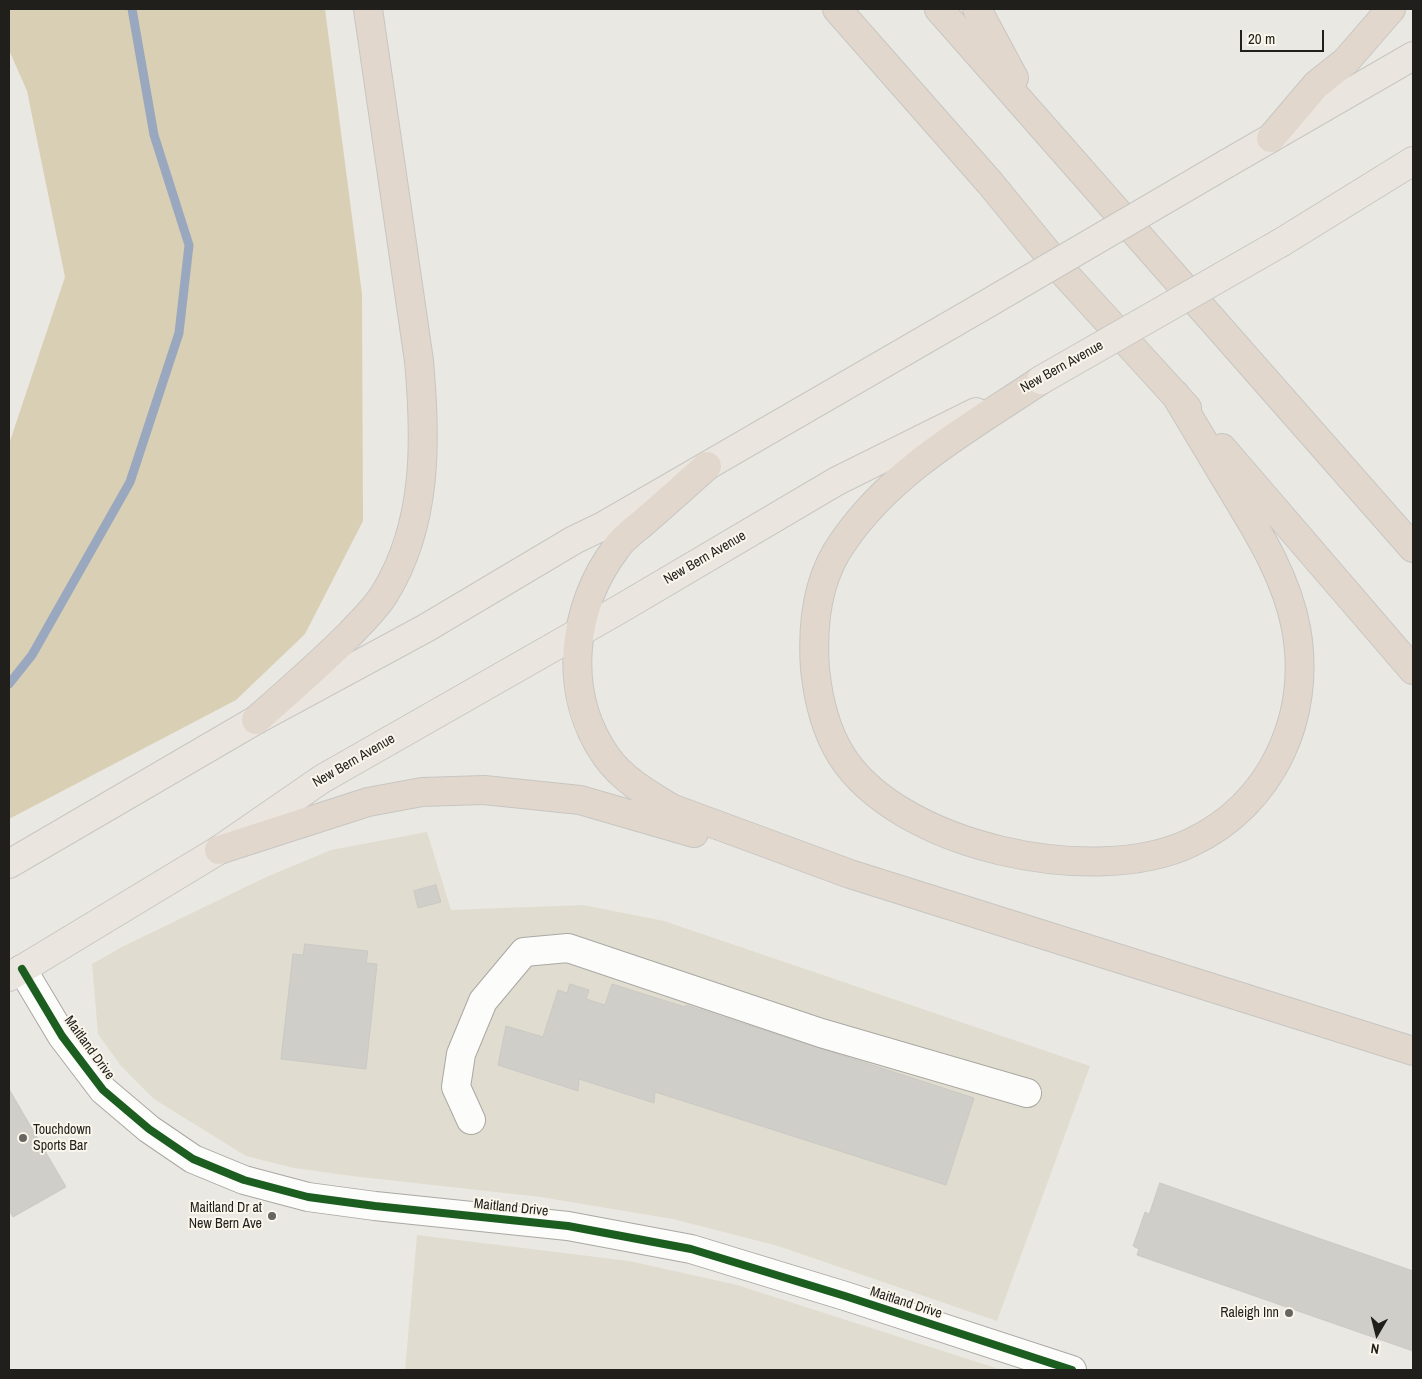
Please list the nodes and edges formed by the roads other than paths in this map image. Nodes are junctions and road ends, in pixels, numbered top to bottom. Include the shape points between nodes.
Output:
1 (368, 9) edge
2 (837, 9) edge
3 (939, 9) edge
4 (978, 9) edge
5 (1390, 9) edge
6 (1413, 56) edge
7 (1035, 117) junction
8 (1271, 138) junction
9 (1413, 161) edge
10 (1041, 380) junction
11 (1175, 394) junction
12 (707, 466) junction
13 (1413, 548) edge
14 (578, 633) junction
15 (1413, 670) edge
16 (256, 720) junction
17 (219, 850) junction
18 (9, 864) edge
19 (850, 874) junction
20 (16, 973) edge
21 (1413, 1051) edge
22 (1027, 1093) dead end
23 (471, 1120) dead end
24 (1072, 1370) edge

1 - 16 highway via 419,361 424,419 423,468 416,512 400,563 385,594 328,656
2 - 11 highway via 990,183 1063,272
3 - 7 highway
4 - 7 highway
5 - 8 highway via 1346,61 1316,85
6 - 8 main road
7 - 13 highway
8 - 12 main road, bridge
9 - 10 main road, New Bern Avenue, bridge via 1282,242
10 - 11 highway via 929,455 895,483 854,525 839,546 826,576 816,608 813,646 820,705 842,756 890,805 927,826 964,841 1014,854 1062,861 1152,855 1189,844 1213,830 1258,790 1290,733 1297,707 1300,658 1287,592 1262,540
10 - 14 main road, New Bern Avenue via 836,481
11 - 15 highway
12 - 14 highway via 618,545 585,607
12 - 16 main road via 426,628
14 - 17 main road, New Bern Avenue via 322,779
14 - 19 highway via 577,675 582,705 607,758 622,774 672,808
16 - 18 main road
17 - 19 highway via 368,802 422,792 484,790 580,800 764,854
17 - 20 main road, New Bern Avenue
19 - 21 highway
20 - 24 street, Maitland Drive via 103,1090 193,1159 244,1180 308,1196 568,1226 705,1252
22 - 23 street via 821,1033 568,948 524,952 483,1001 461,1054 456,1087

